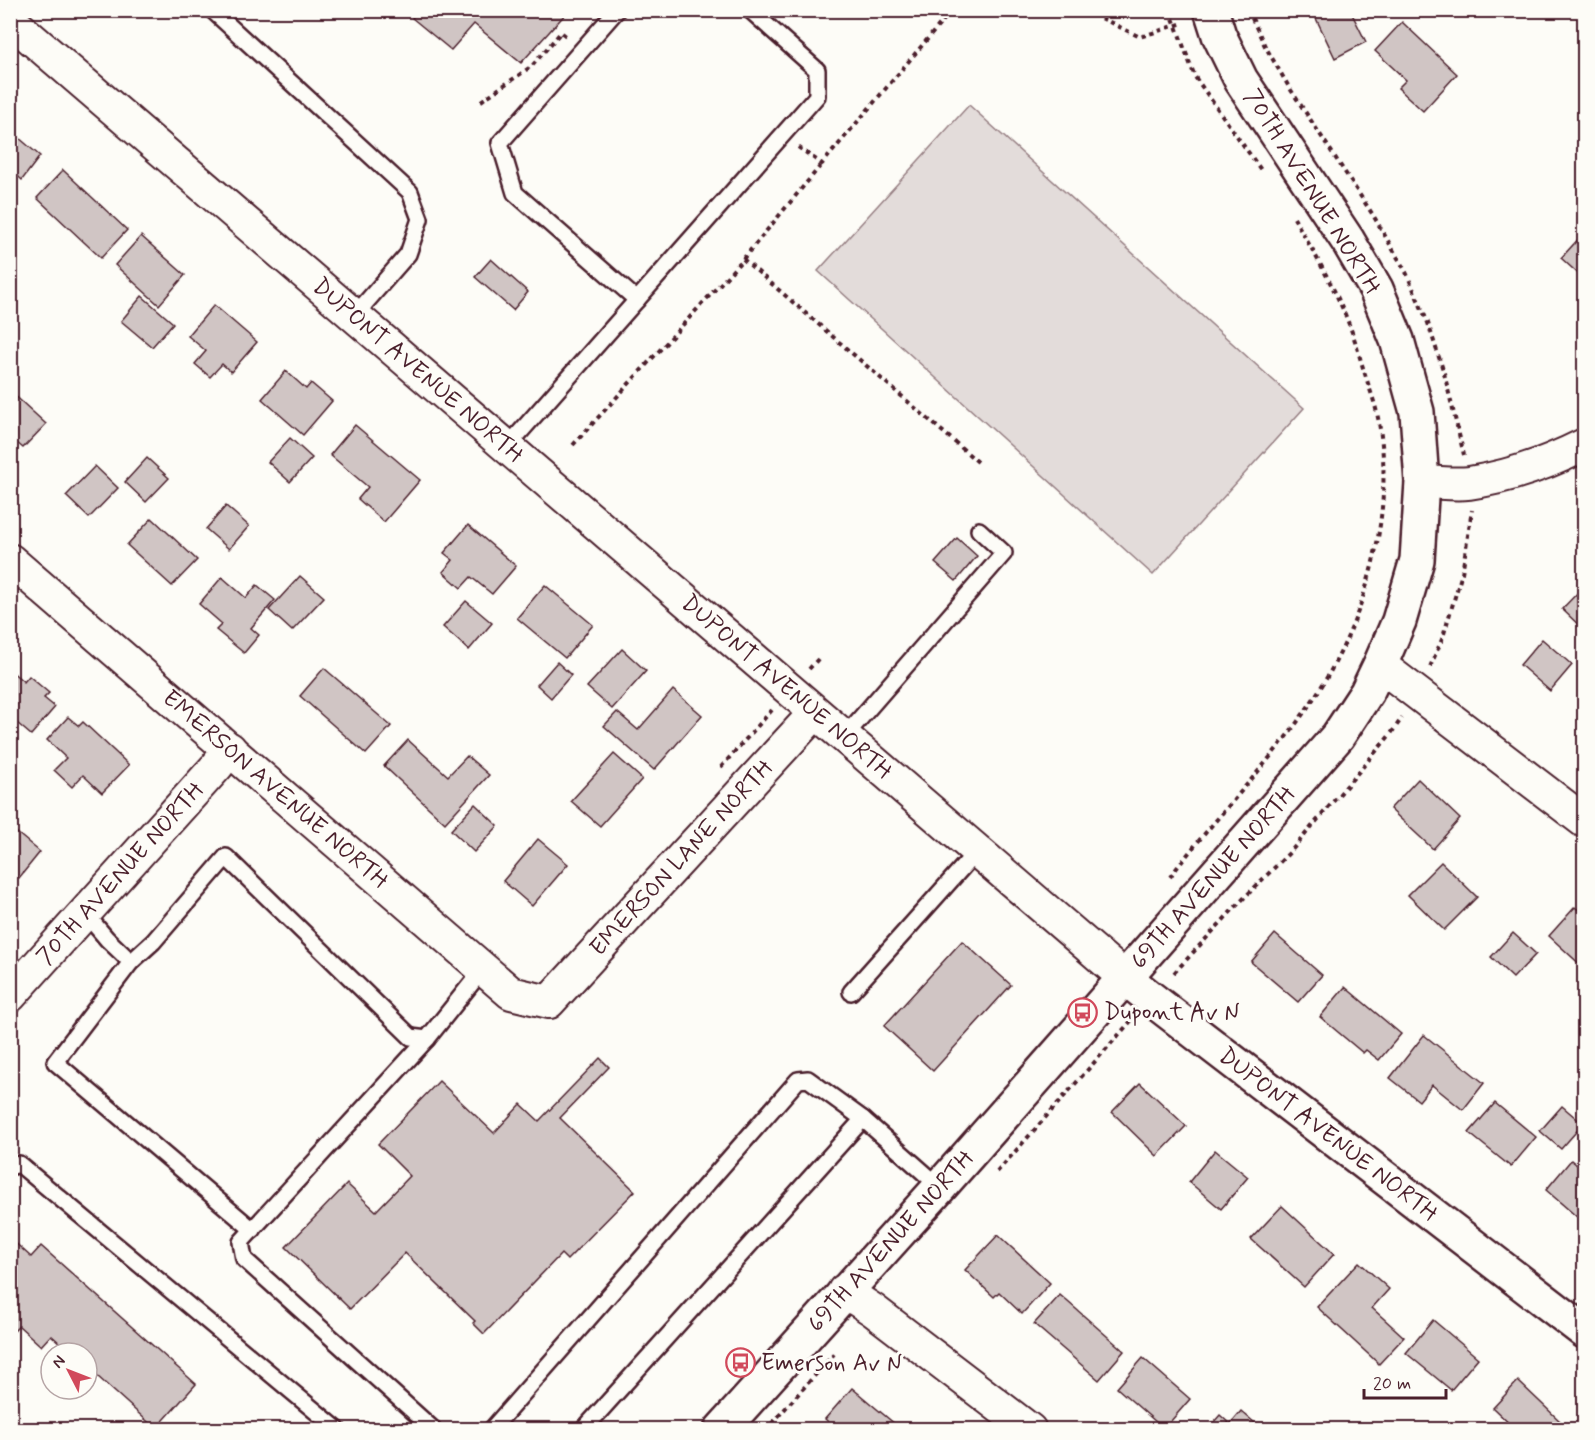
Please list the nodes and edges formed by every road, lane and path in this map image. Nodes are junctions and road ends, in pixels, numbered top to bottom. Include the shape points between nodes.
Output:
1 (212, 10) edge
2 (617, 10) edge
3 (750, 10) edge
4 (952, 10) edge
5 (1084, 10) edge
6 (1170, 10) edge
7 (1211, 10) edge
8 (1248, 10) edge
9 (10, 20) edge
10 (1175, 25) junction
11 (582, 50) junction
12 (482, 101) dead end
13 (783, 136) junction
14 (822, 164) junction
15 (1267, 177) dead end
16 (1292, 215) dead end
17 (743, 259) junction
18 (637, 300) junction
19 (354, 316) junction
20 (573, 445) dead end
21 (1584, 445) edge
22 (507, 447) junction
23 (979, 463) dead end
24 (1422, 482) junction
25 (1467, 483) junction
26 (979, 530) dead end
27 (10, 560) edge
28 (1380, 665) junction
29 (1418, 694) junction
30 (815, 713) junction
31 (844, 737) junction
32 (230, 749) junction
33 (1584, 821) edge
34 (977, 851) junction
35 (1163, 886) dead end
36 (85, 913) junction
37 (1147, 953) junction
38 (131, 962) junction
39 (483, 969) junction
40 (1174, 973) junction
41 (1124, 976) junction
42 (851, 992) dead end
43 (10, 996) edge
44 (1149, 998) junction
45 (549, 1002) joint
46 (427, 1039) junction
47 (863, 1119) junction
48 (10, 1167) edge
49 (993, 1176) dead end
50 (939, 1187) junction
51 (253, 1230) junction
52 (844, 1292) junction
53 (1584, 1331) edge
54 (835, 1353) dead end
55 (338, 1430) edge
56 (434, 1430) edge
57 (491, 1430) edge
58 (582, 1430) edge
59 (721, 1430) edge
60 (766, 1430) edge
61 (1030, 1430) edge

1 - 19 lane via 410,192 420,219 408,254
2 - 11 lane
3 - 13 lane via 817,70 817,96
4 - 14 path
5 - 10 path via 1140,37
6 - 10 path
7 - 24 street, 70TH AVENUE NORTH via 1241,80 1376,289 1398,340 1417,412
8 - 25 path via 1289,87 1406,272 1444,373
9 - 19 street, DUPONT AVENUE NORTH
10 - 15 path via 1195,77
11 - 12 path via 561,32 532,66
11 - 18 lane via 500,143 515,193
13 - 14 path
13 - 18 lane
14 - 17 path
16 - 35 path via 1349,326 1377,412 1383,447 1384,500 1369,579 1344,649 1313,701
17 - 20 path
17 - 23 path
18 - 22 lane
19 - 22 street, DUPONT AVENUE NORTH
21 - 25 street via 1547,463
22 - 30 street, DUPONT AVENUE NORTH
24 - 25 street
24 - 28 street, 69TH AVENUE NORTH via 1417,560 1399,621
25 - 29 path via 1472,515 1462,573 1443,638
26 - 31 lane via 1004,554
27 - 32 street, EMERSON AVENUE NORTH
28 - 29 street
28 - 37 street, 69TH AVENUE NORTH via 1338,736
29 - 33 street
29 - 40 path via 1390,735 1291,851
30 - 31 street, DUPONT AVENUE NORTH
30 - 45 street, EMERSON LANE NORTH
31 - 34 street, DUPONT AVENUE NORTH
32 - 36 street, 70TH AVENUE NORTH
32 - 39 street, EMERSON AVENUE NORTH
34 - 41 street, DUPONT AVENUE NORTH
34 - 42 lane
36 - 38 lane
36 - 43 street, 70TH AVENUE NORTH
37 - 40 path
37 - 41 street, 69TH AVENUE NORTH
38 - 46 lane via 226,857 411,1037
38 - 51 lane via 55,1062
39 - 45 street, EMERSON AVENUE NORTH via 511,993
39 - 46 lane
40 - 44 path
41 - 44 street, DUPONT AVENUE NORTH
41 - 50 street, 69TH AVENUE NORTH
44 - 49 path
44 - 53 street, DUPONT AVENUE NORTH
46 - 51 lane
47 - 50 lane
47 - 57 lane via 808,1079 798,1080
47 - 58 lane
48 - 55 lane via 19,1164
50 - 52 street, 69TH AVENUE NORTH
51 - 56 lane via 241,1242 244,1259
52 - 59 street, 69TH AVENUE NORTH
52 - 61 street
54 - 60 path

